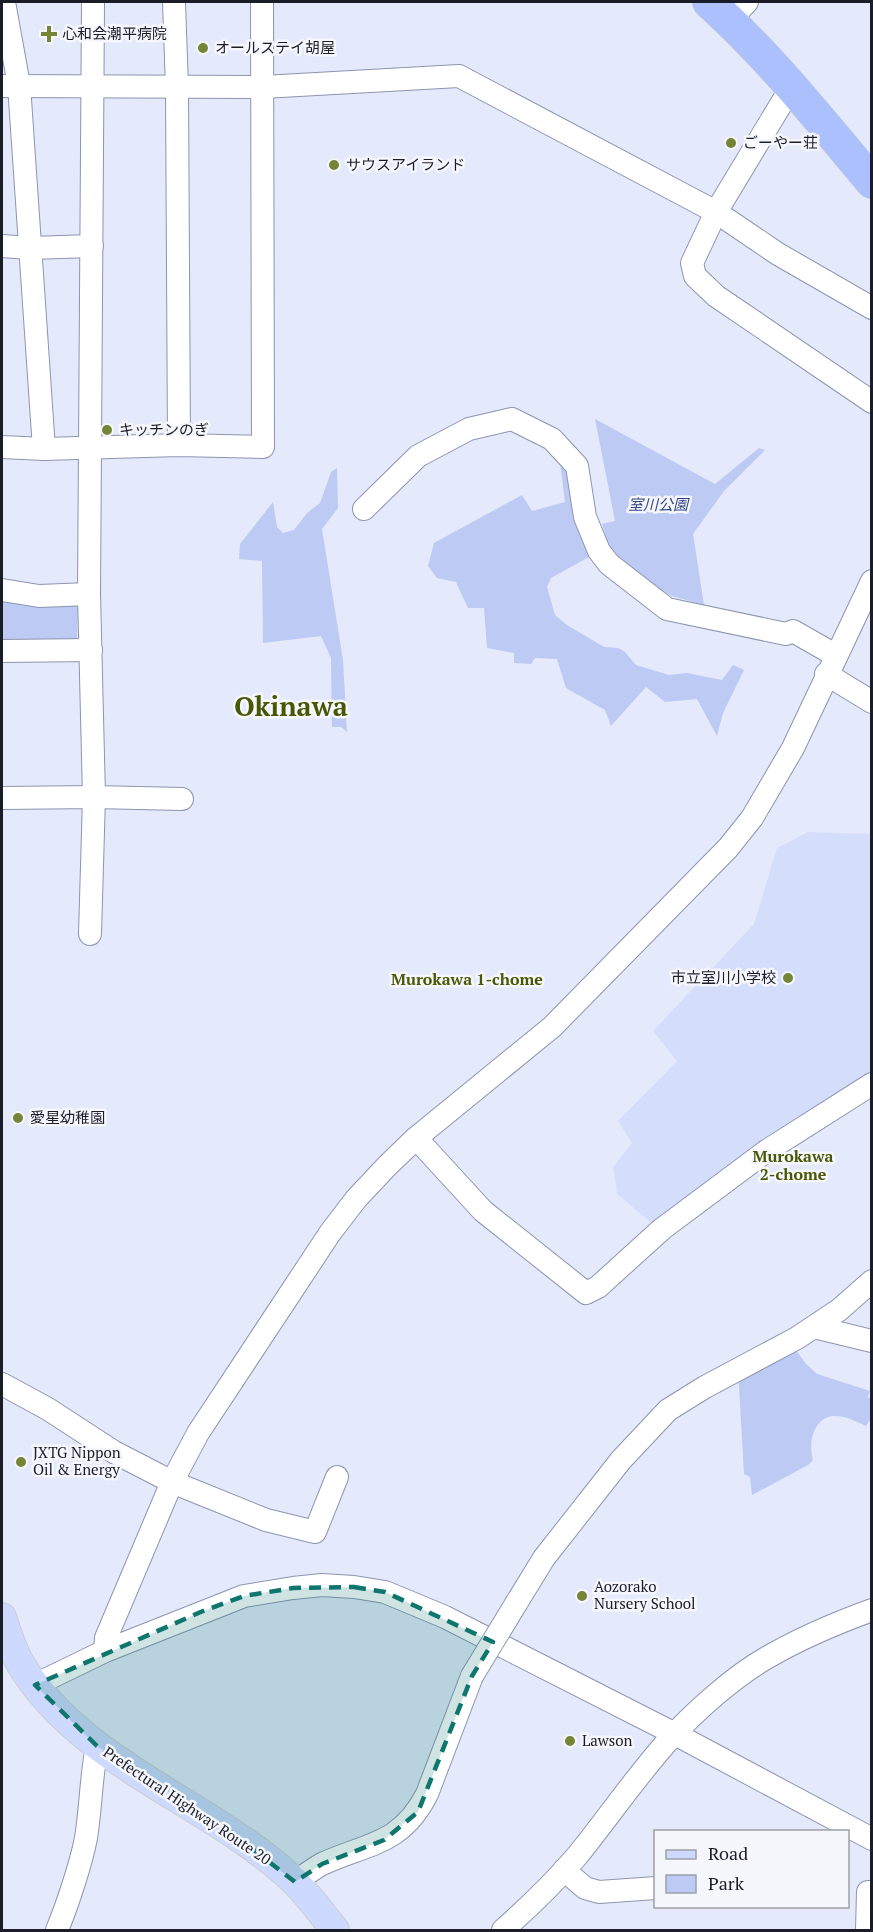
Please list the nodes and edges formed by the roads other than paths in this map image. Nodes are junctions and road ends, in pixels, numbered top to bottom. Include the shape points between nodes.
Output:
1 (4, 2) edge
2 (93, 2) edge
3 (174, 2) edge
4 (262, 2) edge
5 (728, 8) edge
6 (10, 86) edge
7 (792, 86) junction
8 (263, 87) junction
9 (92, 88) junction
10 (177, 88) junction
11 (872, 182) edge
12 (716, 212) junction
13 (2, 246) edge
14 (92, 246) junction
15 (30, 248) junction
16 (872, 308) edge
17 (872, 402) edge
18 (179, 445) junction
19 (2, 447) edge
20 (91, 447) junction
21 (44, 448) junction
22 (364, 509) dead end
23 (872, 581) edge
24 (2, 590) edge
25 (90, 594) junction
26 (91, 650) junction
27 (2, 651) edge
28 (831, 665) junction
29 (872, 702) edge
30 (94, 797) junction
31 (2, 798) edge
32 (182, 800) dead end
33 (90, 934) dead end
34 (872, 1084) edge
35 (416, 1138) junction
36 (872, 1281) edge
37 (814, 1327) junction
38 (872, 1341) edge
39 (2, 1384) edge
40 (337, 1477) dead end
41 (172, 1482) junction
42 (872, 1610) edge
43 (2, 1617) edge
44 (105, 1651) junction
45 (35, 1685) junction
46 (675, 1734) junction
47 (97, 1746) junction
48 (872, 1839) edge
49 (564, 1870) junction
50 (295, 1882) junction
51 (654, 1888) edge
52 (862, 1891) edge
53 (57, 1930) edge
54 (335, 1930) edge
55 (503, 1930) edge
56 (867, 1930) edge

1 - 6 street
2 - 9 street
3 - 10 street
4 - 8 street
5 - 7 highway
6 - 9 street
6 - 15 street
7 - 11 highway
7 - 12 street
8 - 10 street
8 - 12 street via 459,76
8 - 18 street via 263,447
9 - 10 street
9 - 14 street
10 - 18 street
12 - 16 street via 778,254
12 - 17 street via 692,263 695,276 716,296
13 - 15 street
14 - 15 street
14 - 20 street
15 - 21 street
18 - 20 street
19 - 21 street
20 - 21 street
20 - 25 street
22 - 28 street via 418,456 469,429 512,419 552,439 577,466 585,517 598,551 667,609 786,634 793,631
23 - 28 street
24 - 25 street via 39,596
25 - 26 street
26 - 27 street
26 - 30 street
28 - 29 street
28 - 35 street via 773,784 728,848 552,1028
30 - 31 street
30 - 32 street
30 - 33 street
34 - 35 street via 765,1152 662,1229 598,1287 586,1293 483,1210
35 - 41 street via 356,1199 330,1233 198,1433
36 - 37 street
37 - 38 street
37 - 50 street, bridge via 668,1410 621,1460 544,1558 472,1676 418,1812 384,1840 322,1864
39 - 41 street
40 - 41 street via 315,1532 266,1520
41 - 44 street via 106,1638
42 - 46 street via 805,1637 766,1658
43 - 45 main road, Prefectural Highway Route 20 via 20,1663
44 - 45 street
44 - 46 street via 244,1596 322,1585 354,1587 385,1592 445,1617
45 - 47 main road, Prefectural Highway Route 20
46 - 48 street
46 - 49 street
47 - 50 main road, Prefectural Highway Route 20 via 232,1833
47 - 53 street via 86,1838
49 - 51 street via 585,1888 599,1892
49 - 55 street
50 - 54 main road, Prefectural Highway Route 20
52 - 56 street

